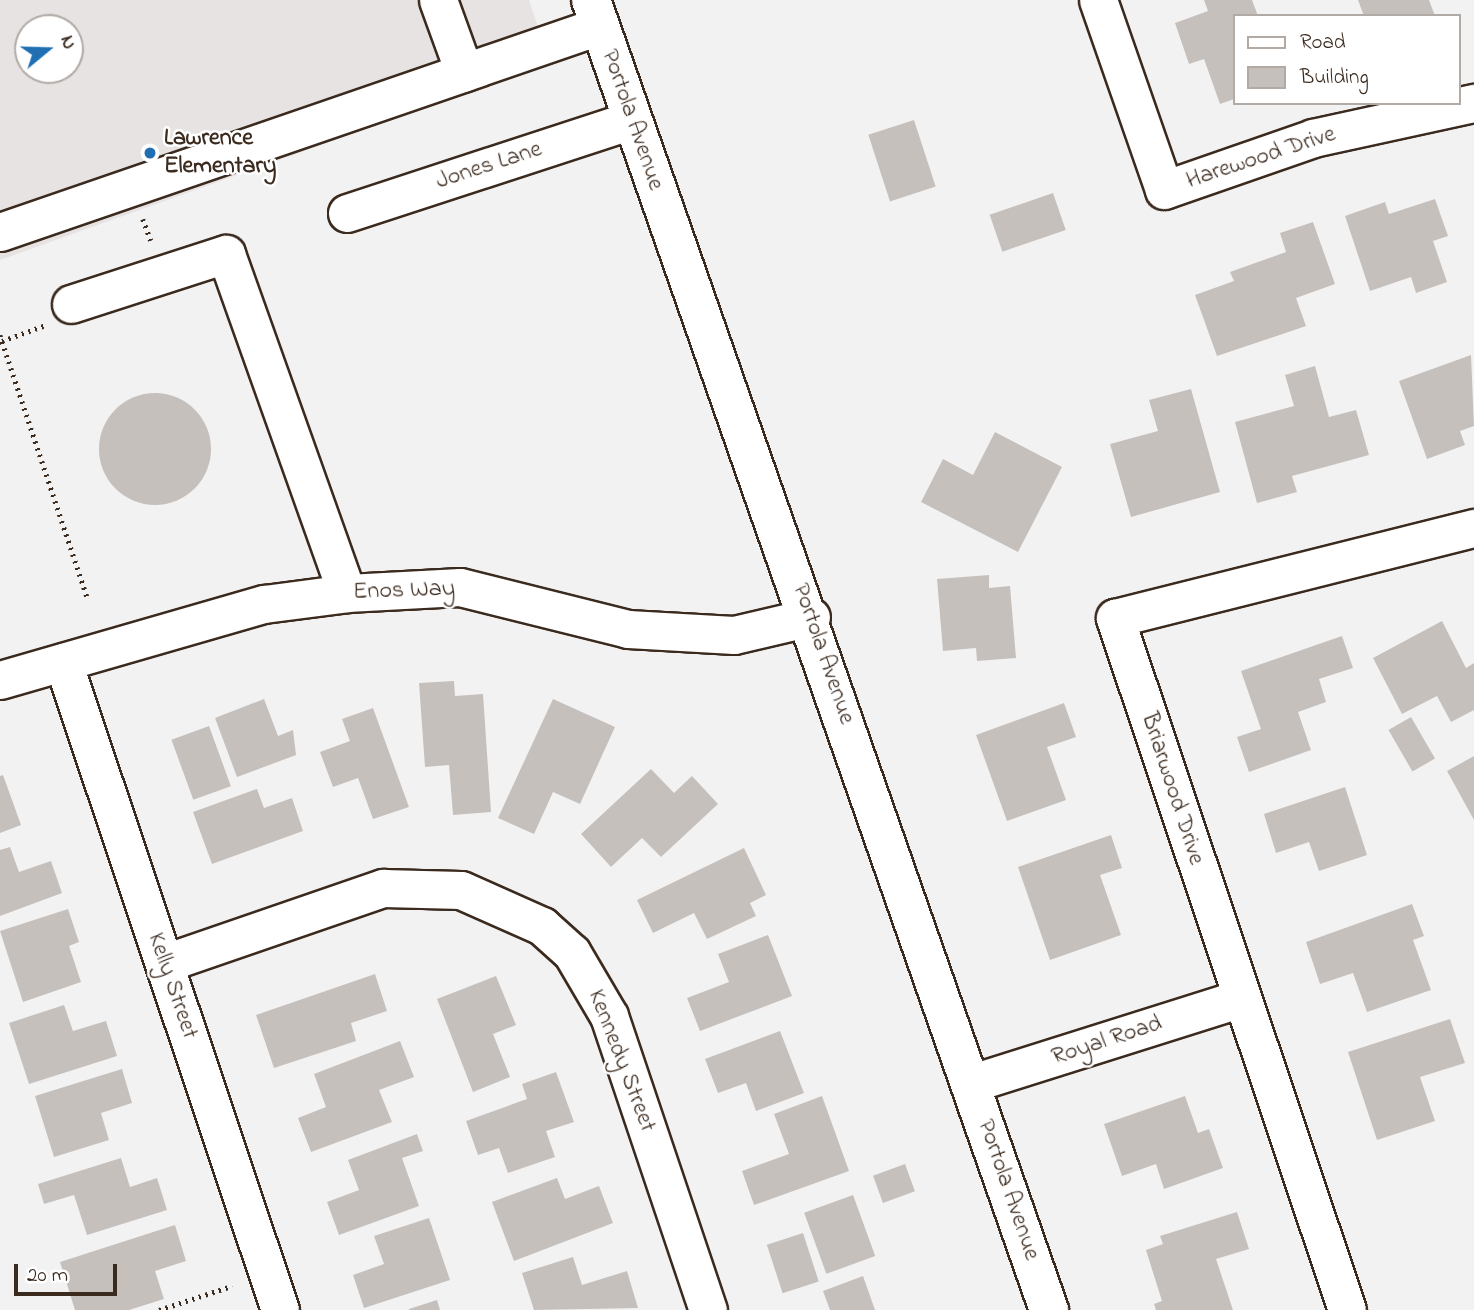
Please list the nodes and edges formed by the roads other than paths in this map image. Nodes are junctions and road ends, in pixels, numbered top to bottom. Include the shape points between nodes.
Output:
1 (438, 0) edge
2 (1098, 0) edge
3 (595, 13) edge
4 (464, 72) junction
5 (1474, 103) edge
6 (631, 120) junction
7 (347, 213) dead end
8 (0, 232) edge
9 (71, 304) road end
10 (1474, 528) edge
11 (347, 593) junction
12 (811, 617) junction
13 (64, 662) junction
14 (0, 680) edge
15 (164, 963) junction
16 (1242, 998) junction
17 (972, 1083) junction
18 (280, 1310) edge
19 (708, 1310) edge
20 (1049, 1310) edge
21 (1347, 1310) edge

1 - 4 street
2 - 5 street, Harewood Drive via 1164,190 1313,138
3 - 4 street
3 - 6 main road, Portola Avenue
4 - 8 street
6 - 7 street, Jones Lane
6 - 12 main road, Portola Avenue
9 - 11 street via 226,254
10 - 16 street, Briarwood Drive via 1115,618
11 - 12 street, Enos Way via 460,587 628,629 734,635
11 - 13 street, Enos Way via 264,604
12 - 17 main road, Portola Avenue
13 - 14 street, Enos Way
13 - 15 street, Kelly Street
15 - 18 street, Kelly Street
15 - 19 street, Kennedy Street via 383,888 461,890 542,926 572,953 609,1016
16 - 17 street, Royal Road
16 - 21 street, Briarwood Drive
17 - 20 main road, Portola Avenue

